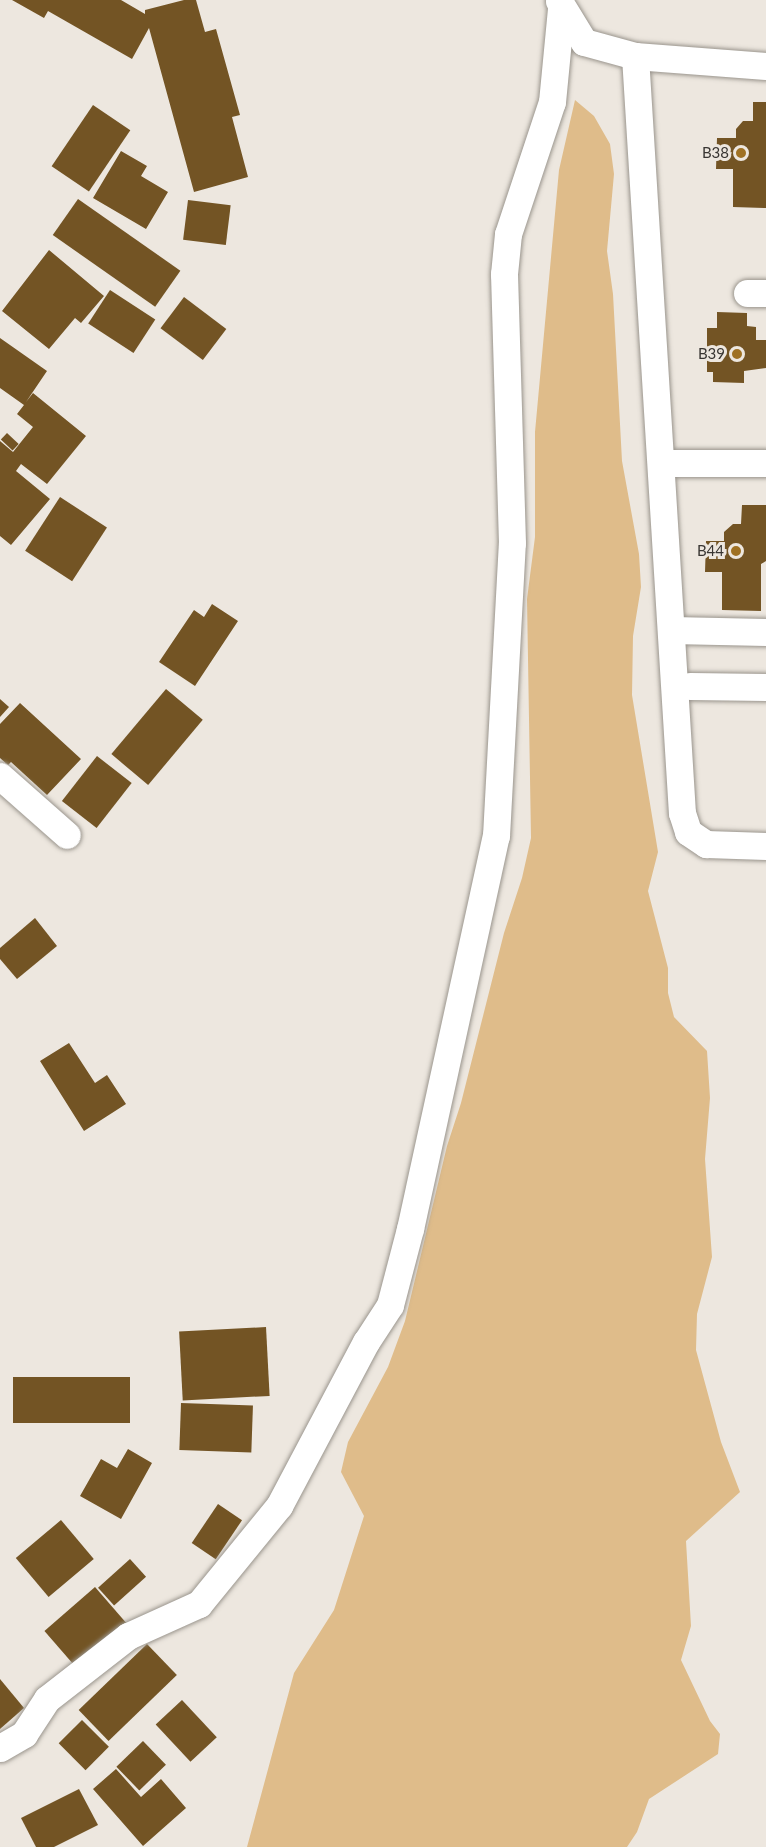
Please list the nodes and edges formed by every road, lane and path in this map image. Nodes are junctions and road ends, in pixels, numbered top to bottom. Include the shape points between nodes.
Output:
1 (560, 4) edge
2 (634, 56) junction
3 (766, 66) edge
4 (661, 463) junction
5 (766, 464) edge
6 (671, 630) junction
7 (766, 632) edge
8 (690, 686) dead end
9 (766, 687) edge
10 (0, 776) edge
11 (67, 835) dead end
12 (766, 846) edge
13 (0, 1748) edge

1 - 2 street via 584,42
1 - 13 street via 552,102 508,234 505,264 512,543 496,836 390,1305 366,1342 279,1506 199,1604 128,1636 47,1699 24,1734
2 - 3 street
2 - 4 street
4 - 5 street
4 - 6 street
6 - 7 street
6 - 12 street via 682,813 688,832 706,844
8 - 9 street
10 - 11 street

